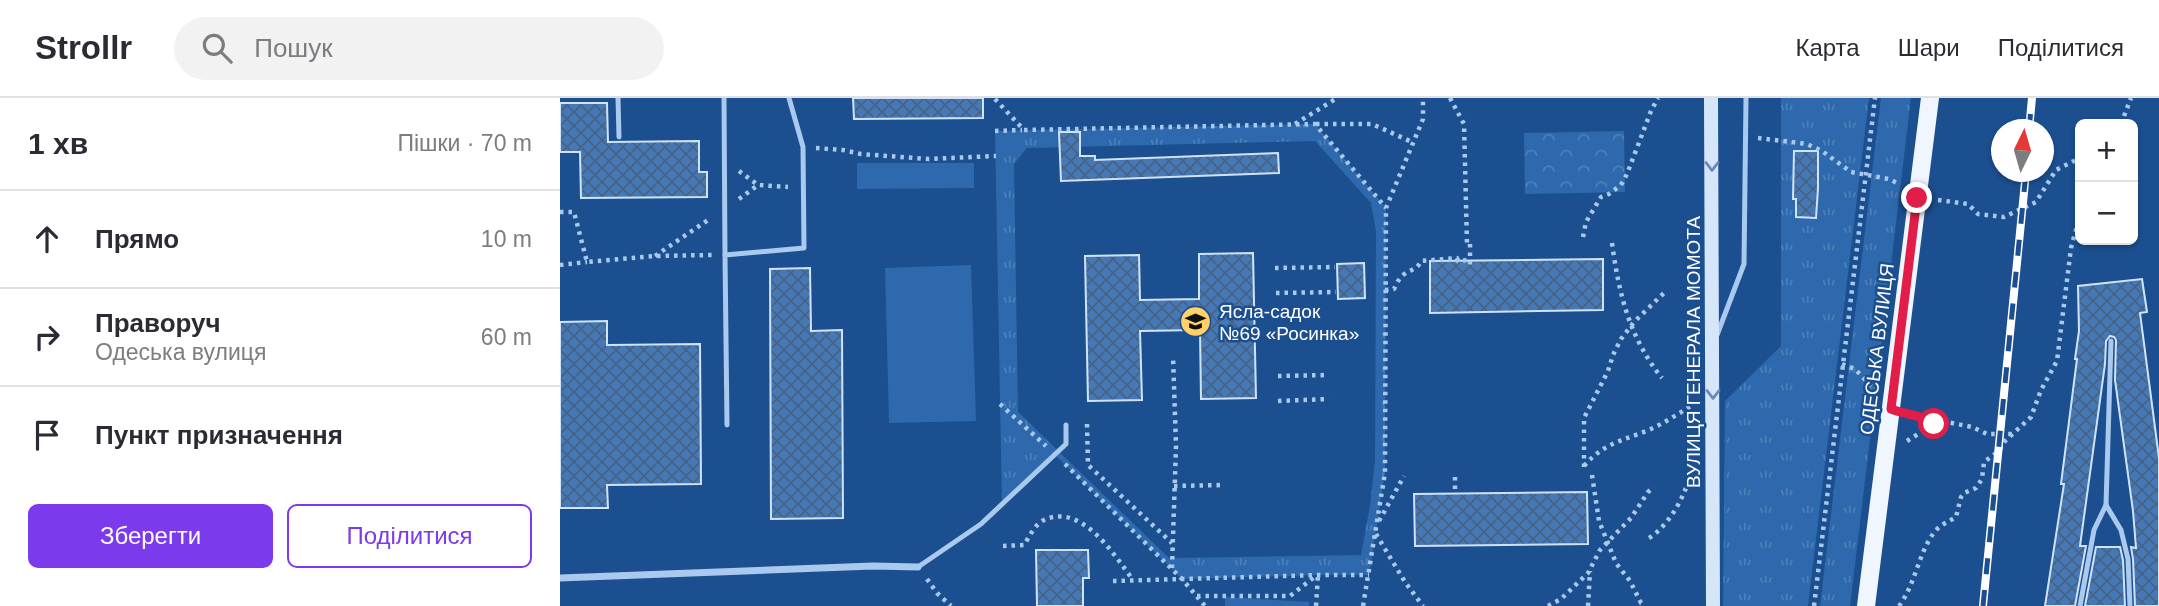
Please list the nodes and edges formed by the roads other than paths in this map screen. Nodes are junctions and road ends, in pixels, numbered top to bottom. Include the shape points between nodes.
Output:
1 (618, 98) edge
2 (724, 98) edge
3 (789, 98) edge
4 (1711, 98) edge
5 (1746, 98) edge
6 (1930, 98) edge
7 (619, 137) dead end
8 (725, 255) junction
9 (2111, 341) dead end
10 (1713, 344) junction
11 (727, 425) dead end
12 (1066, 425) dead end
13 (2106, 505) junction
14 (918, 567) joint
15 (560, 578) edge
16 (1713, 606) edge
17 (1866, 606) edge
18 (2080, 606) edge
19 (2130, 606) edge

1 - 7 lane
2 - 8 lane
3 - 8 lane via 803,147 804,248
4 -> 10 street, ВУЛИЦЯ ГЕНЕРАЛА МОМОТА
5 - 10 lane via 1744,264
6 - 17 main road, ОДЕСЬКА ВУЛИЦЯ
8 - 11 lane
9 - 13 lane
10 -> 16 street, ВУЛИЦЯ ГЕНЕРАЛА МОМОТА
12 - 14 lane via 1066,444 981,524
13 - 18 lane via 2094,530
13 - 19 lane via 2121,530 2128,559
14 - 15 street

